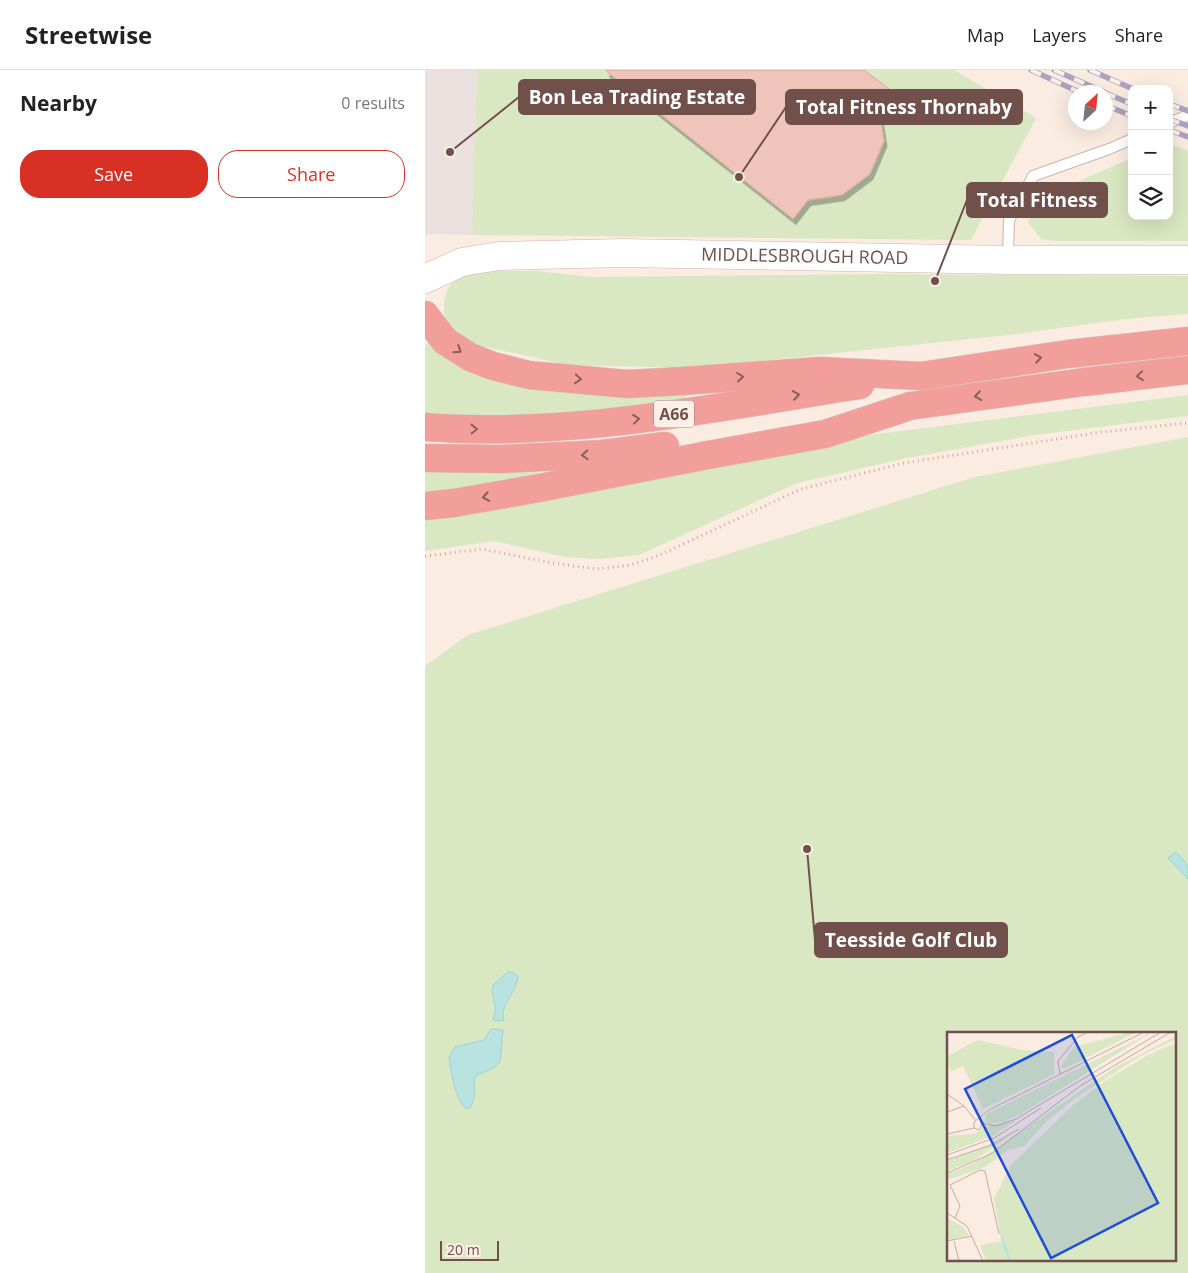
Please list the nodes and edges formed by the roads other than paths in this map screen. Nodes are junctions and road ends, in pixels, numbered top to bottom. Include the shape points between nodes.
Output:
1 (1188, 115) edge
2 (1173, 121) edge
3 (1128, 141) edge
4 (1008, 260) junction
5 (1188, 260) edge
6 (425, 279) edge
7 (425, 315) edge
8 (1188, 341) edge
9 (1188, 370) edge
10 (921, 376) junction
11 (910, 406) junction
12 (425, 427) edge
13 (425, 458) edge
14 (425, 506) edge

1 - 2 lane
3 - 4 lane via 1033,176 1009,220
4 - 5 main road, MIDDLESBROUGH ROAD
4 - 6 main road, MIDDLESBROUGH ROAD via 623,253 499,256 462,262
7 -> 10 highway, A66 via 445,341 470,357 529,375 627,384 819,371
10 -> 8 highway, A66 via 1068,354
9 -> 11 highway, A66
12 -> 10 highway, A66 via 542,428 640,419
11 -> 13 highway, A66 via 602,454 502,459
11 -> 14 highway via 825,434

